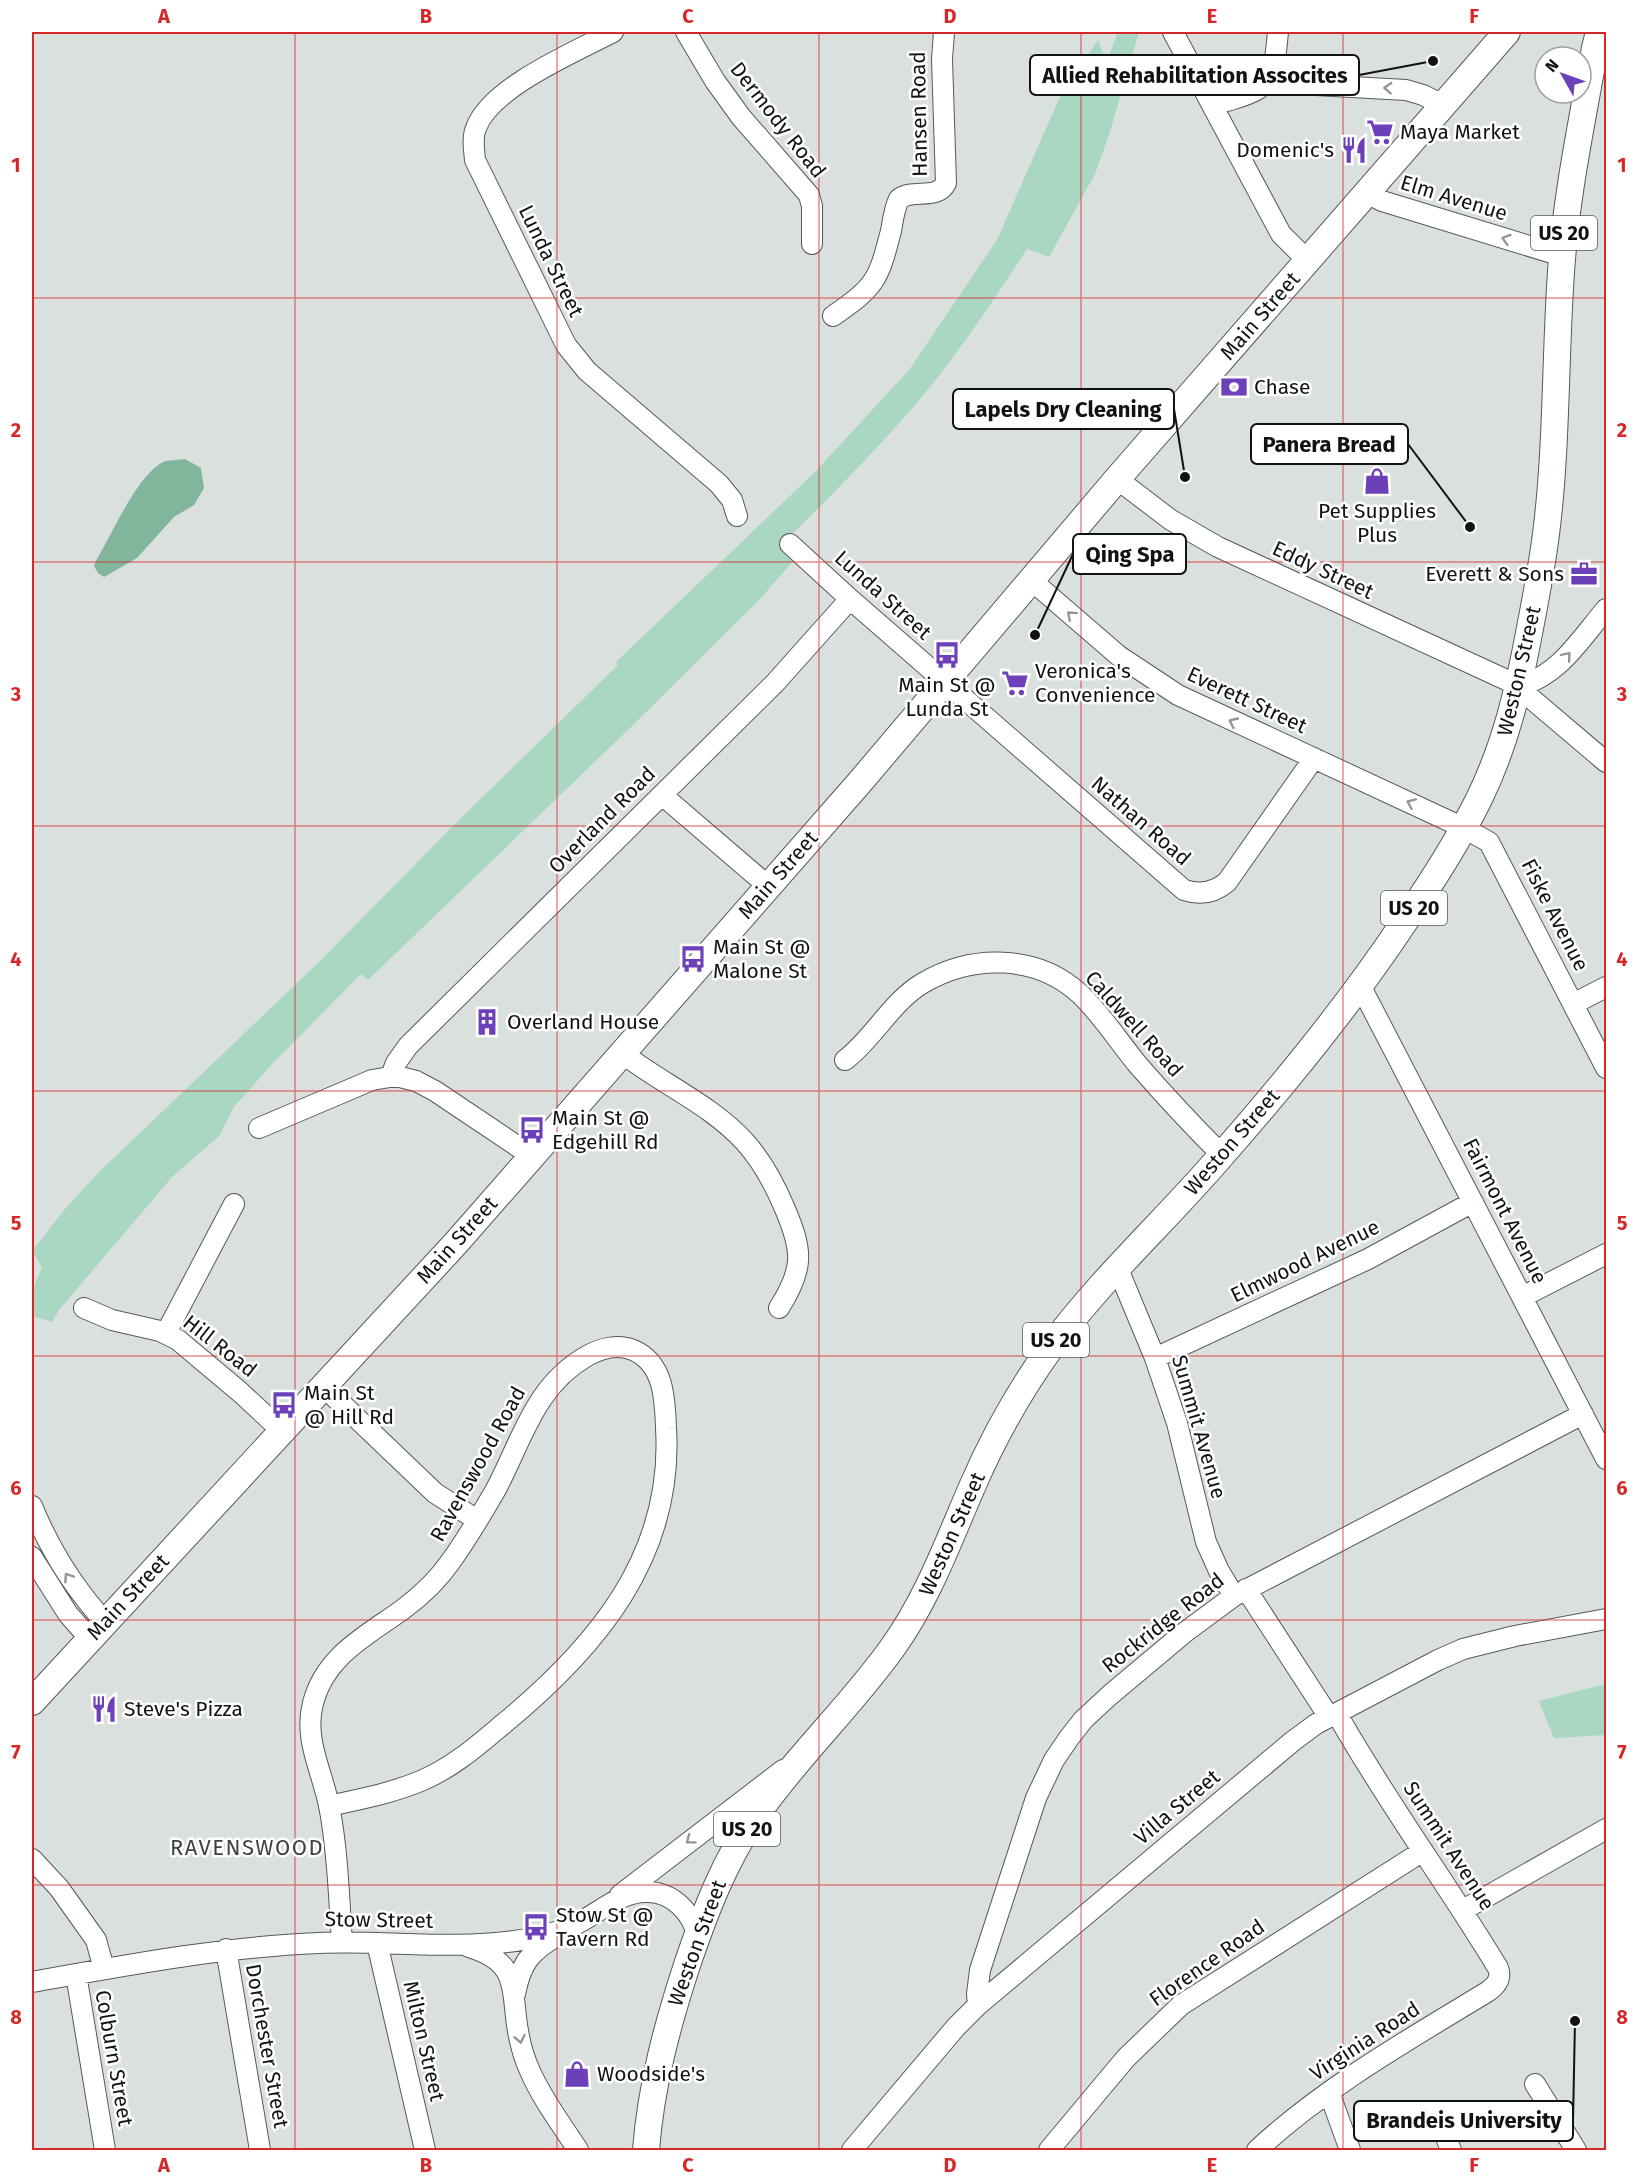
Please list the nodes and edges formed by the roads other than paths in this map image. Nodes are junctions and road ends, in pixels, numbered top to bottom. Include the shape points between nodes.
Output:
1 (613, 32) edge
2 (686, 32) edge
3 (944, 32) edge
4 (1173, 32) edge
5 (1278, 32) edge
6 (1507, 32) edge
7 (1598, 41) edge
8 (1271, 71) junction
9 (1606, 90) edge
10 (1210, 97) junction
11 (1443, 105) junction
12 (1582, 122) junction
13 (1367, 193) junction
14 (812, 244) dead end
15 (1562, 256) junction
16 (1308, 261) junction
17 (833, 316) dead end
18 (1117, 479) junction
19 (737, 516) dead end
20 (790, 544) dead end
21 (1031, 580) junction
22 (850, 599) junction
23 (1606, 609) edge
24 (945, 681) junction
25 (1519, 687) junction
26 (1314, 759) junction
27 (1606, 762) edge
28 (662, 795) junction
29 (1464, 828) junction
30 (768, 886) junction
31 (1359, 985) junction
32 (1606, 987) edge
33 (1573, 1004) junction
34 (622, 1053) junction
35 (845, 1060) dead end
36 (1606, 1068) edge
37 (391, 1076) junction
38 (259, 1128) dead end
39 (1222, 1155) junction
40 (532, 1156) junction
41 (1473, 1202) junction
42 (234, 1204) dead end
43 (1606, 1254) edge
44 (1118, 1269) junction
45 (1522, 1297) junction
46 (84, 1308) dead end
47 (779, 1308) dead end
48 (166, 1333) junction
49 (1155, 1358) junction
50 (324, 1386) junction
51 (1583, 1414) junction
52 (282, 1431) junction
53 (1606, 1459) edge
54 (32, 1506) edge
55 (477, 1520) junction
56 (32, 1557) edge
57 (1240, 1593) junction
58 (1606, 1619) edge
59 (97, 1630) junction
60 (32, 1702) edge
61 (1333, 1715) junction
62 (818, 1738) junction
63 (329, 1806) junction
64 (1606, 1829) edge
65 (1423, 1851) junction
66 (33, 1861) edge
67 (608, 1906) junction
68 (1463, 1910) junction
69 (582, 1922) junction
70 (697, 1934) junction
71 (342, 1942) junction
72 (377, 1943) junction
73 (463, 1946) junction
74 (226, 1950) junction
75 (104, 1969) junction
76 (76, 1974) junction
77 (1500, 1976) joint
78 (32, 1982) edge
79 (515, 1995) junction
80 (978, 2005) junction
81 (1535, 2084) dead end
82 (1329, 2092) junction
83 (105, 2151) edge
84 (260, 2151) edge
85 (424, 2151) edge
86 (579, 2151) edge
87 (646, 2151) edge
88 (852, 2151) edge
89 (1049, 2151) edge
90 (1257, 2151) edge
91 (1350, 2151) edge
92 (1575, 2151) edge

1 - 19 street, Lunda Street via 519,83 490,106 475,130 475,160 575,358 719,484
2 - 14 street, Dermody Road via 741,117 808,195 812,206
3 - 17 street, Hansen Road via 946,183 940,191 907,194 899,199 875,280
4 - 10 street
5 - 8 street
6 - 11 main road, Main Street
7 - 12 main road, Weston Street / US 20
8 - 10 street via 1263,86 1255,91 1227,101
11 -> 8 street via 1406,90 1316,85
9 - 12 main road
10 - 16 street via 1281,234
11 - 13 main road, Main Street
12 - 15 main road, Weston Street / US 20
15 -> 13 street, Elm Avenue via 1382,201
13 - 16 main road, Main Street
15 - 25 main road, Weston Street / US 20 via 1547,528
16 - 18 main road, Main Street
18 - 21 main road, Main Street
18 - 25 street, Eddy Street via 1171,520 1218,547
20 - 22 street, Lunda Street
21 - 24 main road, Main Street
26 -> 21 street, Everett Street via 1154,681 1099,640
22 - 24 street, Lunda Street
22 - 28 street, Overland Road via 790,667
25 -> 23 street via 1557,667
24 - 26 street, Nathan Road via 1189,892 1210,892 1227,882
24 - 30 main road, Main Street
25 - 27 street, Eddy Street
25 - 29 main road, Weston Street / US 20 via 1497,758
29 -> 26 street, Everett Street
28 - 30 street
28 - 37 street, Overland Road via 408,1046
29 - 31 main road, Weston Street / US 20 via 1414,909
29 - 33 street, Fiske Avenue via 1493,846
30 - 34 main road, Main Street
31 - 39 main road, Weston Street / US 20 via 1300,1063
31 - 41 street, Fairmont Avenue
32 - 33 street
33 - 36 street, Fiske Avenue
34 - 40 main road, Main Street
34 - 47 street via 724,1123 746,1143 769,1176 792,1225 799,1259 796,1279
35 - 39 street, Caldwell Road via 907,995 926,981 975,964 1020,964 1058,977 1080,995
37 - 38 street via 372,1080
37 - 40 street via 411,1079 435,1091
39 - 44 main road, Weston Street / US 20
40 - 50 main road, Main Street
41 - 45 street, Fairmont Avenue
41 - 49 street, Elmwood Avenue via 1358,1264
42 - 48 street
43 - 45 street
44 - 49 street, Summit Avenue
44 - 62 main road, Weston Street / US 20 via 1070,1323 1021,1390 986,1457 920,1605 894,1646
45 - 51 street, Fairmont Avenue
46 - 48 street, Hill Road via 112,1320
48 - 52 street, Hill Road via 194,1352
49 - 57 street, Summit Avenue via 1183,1444 1206,1542 1219,1571
50 - 52 main road, Main Street
50 - 55 street via 435,1493
51 - 53 street, Fairmont Avenue
51 - 57 street, Rockridge Road
52 - 59 main road, Main Street
59 -> 54 street via 86,1602 52,1550
55 - 63 street, Ravenswood Road via 435,1581 345,1650 324,1678 312,1707 311,1736
55 - 63 street, Ravenswood Road via 527,1419 557,1378 606,1348 630,1349 649,1361 663,1392 666,1474 646,1554 623,1595 563,1669 466,1755 422,1781
56 - 59 street via 68,1614
57 - 61 street, Summit Avenue
57 - 80 street, Rockridge Road via 1184,1633 1110,1695 1083,1720 1058,1754 1036,1798 1015,1856 980,1970
58 - 61 street, Villa Street via 1463,1649
59 - 60 main road, Main Street
61 - 65 street, Summit Avenue
61 - 80 street, Villa Street via 1293,1741
62 -> 67 street
62 - 70 main road, Weston Street / US 20 via 743,1835
63 - 71 street, Ravenswood Road
64 - 68 street
65 - 68 street, Summit Avenue
65 - 89 street, Florence Road via 1181,2005 1126,2058
66 - 75 street via 96,1940
67 - 69 street, Stow Street
67 - 70 street, Stow Street via 632,1893 659,1893 682,1906
68 - 77 street, Summit Avenue
69 - 73 street, Stow Street via 538,1936
69 - 79 street via 531,1954 523,1966
70 - 87 main road, Weston Street / US 20 via 659,2059
71 - 72 street, Stow Street
71 - 74 street, Stow Street
72 - 73 street, Stow Street
72 - 85 street, Milton Street
73 - 79 street via 501,1964
74 - 75 street, Stow Street
74 - 84 street, Dorchester Street
75 - 76 street, Stow Street
76 - 78 street, Stow Street
76 - 83 street, Colburn Street
77 - 82 street, Virginia Road via 1487,1992
79 -> 86 street via 519,2034 530,2072
80 - 88 street, Villa Street
81 - 92 street
82 - 90 street, Virginia Road
82 - 91 street

